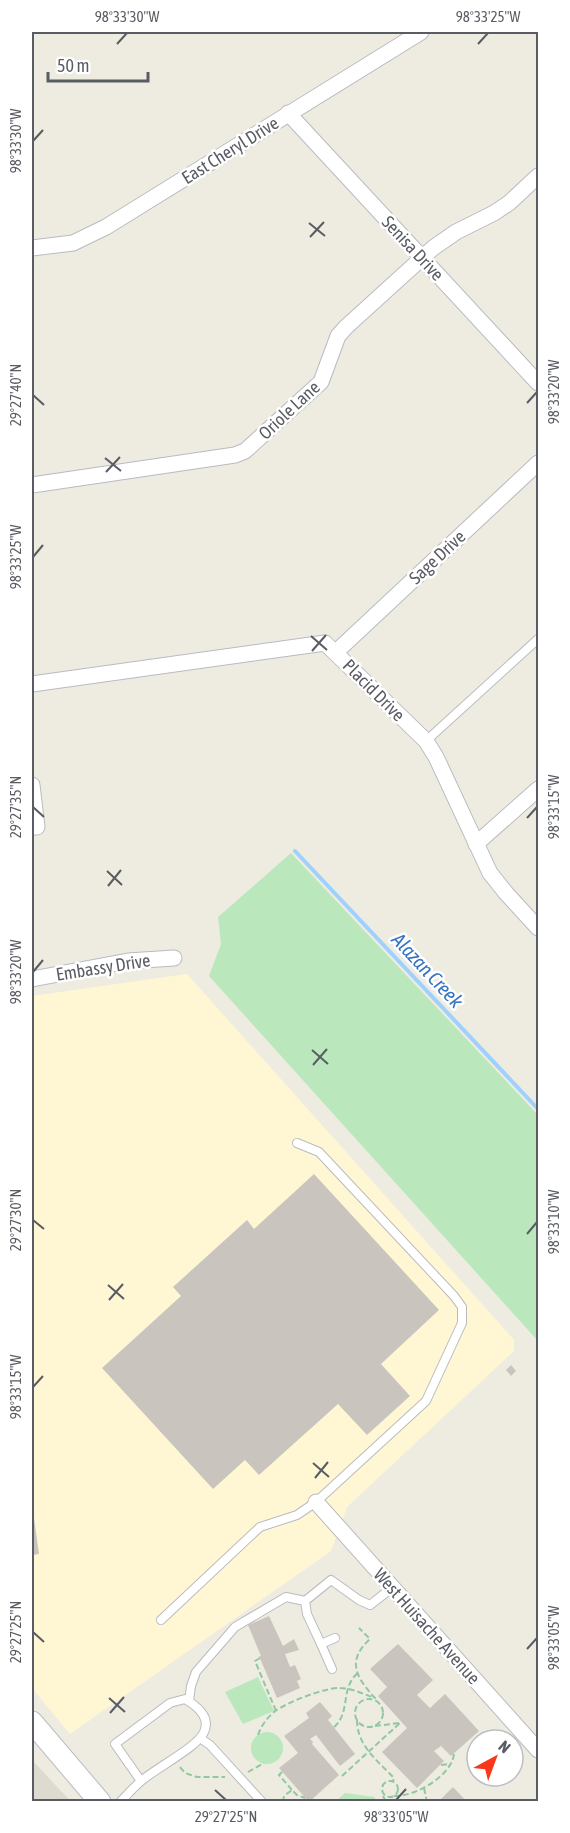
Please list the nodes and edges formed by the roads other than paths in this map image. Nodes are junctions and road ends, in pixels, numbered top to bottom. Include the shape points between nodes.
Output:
1 (421, 32) edge
2 (288, 113) junction
3 (538, 176) edge
4 (32, 248) edge
5 (422, 258) junction
6 (538, 383) edge
7 (538, 463) edge
8 (32, 485) edge
9 (538, 639) edge
10 (336, 652) junction
11 (32, 684) edge
12 (426, 741) junction
13 (32, 785) edge
14 (538, 789) edge
15 (32, 827) edge
16 (476, 844) junction
17 (538, 928) edge
18 (174, 958) dead end
19 (32, 979) edge
20 (297, 1143) dead end
21 (316, 1502) junction
22 (393, 1587) junction
23 (305, 1601) junction
24 (161, 1620) dead end
25 (335, 1638) dead end
26 (321, 1644) junction
27 (332, 1669) dead end
28 (189, 1701) junction
29 (32, 1722) edge
30 (200, 1738) junction
31 (538, 1750) edge
32 (141, 1781) junction
33 (100, 1802) edge
34 (120, 1802) edge
35 (262, 1802) edge

1 - 2 street, East Cheryl Drive
2 - 4 street, East Cheryl Drive via 87,237 73,243
2 - 5 street, Senisa Drive
3 - 5 street, Oriole Lane via 509,203 444,239
5 - 6 street, Senisa Drive
5 - 8 street, Oriole Lane via 338,336 321,382 245,451
7 - 10 street, Sage Drive
9 - 12 lane
10 - 11 street, Placid Drive via 319,642
10 - 12 street, Placid Drive
12 - 16 street, Placid Drive
13 - 15 street via 38,827
14 - 16 street
16 - 17 street, Placid Drive via 490,873
18 - 19 street, Embassy Drive via 128,961
20 - 21 lane via 319,1152 462,1306 462,1323 426,1401
21 - 22 street, West Huisache Avenue
21 - 24 lane via 297,1515 260,1527
22 - 23 lane via 370,1605 332,1580
22 - 31 street, West Huisache Avenue
23 - 26 lane
23 - 28 lane via 286,1597 235,1627 196,1672
25 - 26 lane
26 - 27 lane
28 - 30 lane via 205,1716
28 - 32 lane via 170,1703 115,1744
29 - 33 street
30 - 32 lane
30 - 35 lane
32 - 34 lane

